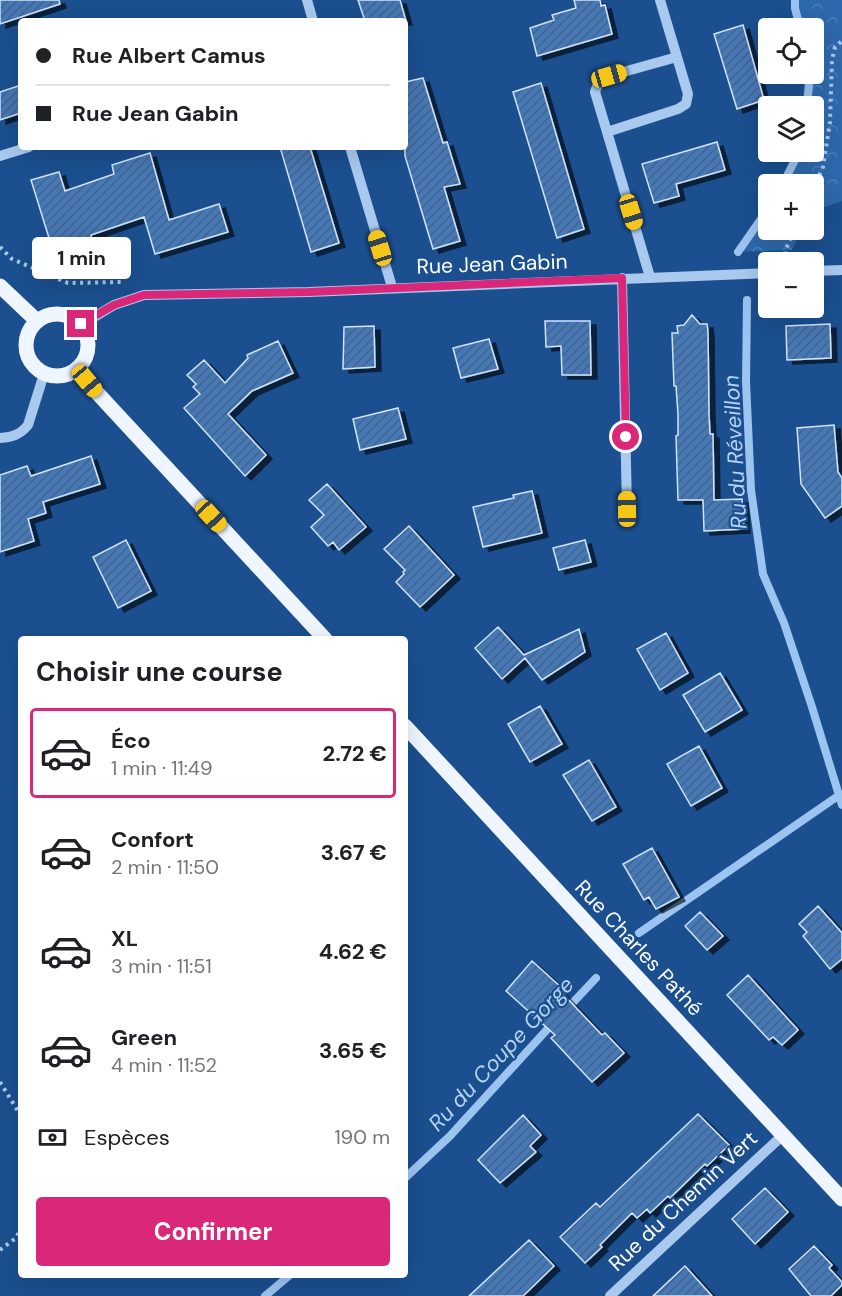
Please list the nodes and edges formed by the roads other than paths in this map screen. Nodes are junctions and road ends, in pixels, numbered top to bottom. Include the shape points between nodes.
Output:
1 (307, 0) edge
2 (660, 0) edge
3 (312, 18) edge
4 (677, 57) junction
5 (607, 132) junction
6 (19, 150) edge
7 (351, 150) edge
8 (0, 156) edge
9 (842, 270) edge
10 (824, 271) edge
11 (758, 273) edge
12 (650, 277) junction
13 (622, 278) junction
14 (0, 286) edge
15 (392, 287) junction
16 (37, 321) junction
17 (81, 324) junction
18 (76, 370) junction
19 (44, 374) junction
20 (0, 438) edge
21 (627, 509) dead end
22 (322, 636) edge
23 (408, 729) edge
24 (783, 1134) junction
25 (842, 1199) edge
26 (610, 1296) edge

1 - 3 street
2 - 4 street
4 - 5 street via 688,94 686,104
4 - 5 street via 599,81 595,92
5 - 12 street
6 - 8 street
7 - 15 street
9 - 10 street
11 - 12 street, Rue Jean Gabin
12 - 13 street, Rue Jean Gabin
13 - 15 street, Rue Jean Gabin
13 - 21 street
14 - 16 main road
15 - 17 street, Rue Jean Gabin via 144,295 114,305
16 - 17 main road via 63,314
16 - 19 main road via 26,339 26,349 29,359
17 - 18 main road via 88,352
18 - 19 main road via 62,376
18 - 22 main road
19 - 20 street via 28,425 13,437
23 - 24 main road, Rue Charles Pathé
24 - 25 main road, Rue Charles Pathé
24 - 26 street, Rue du Chemin Vert

